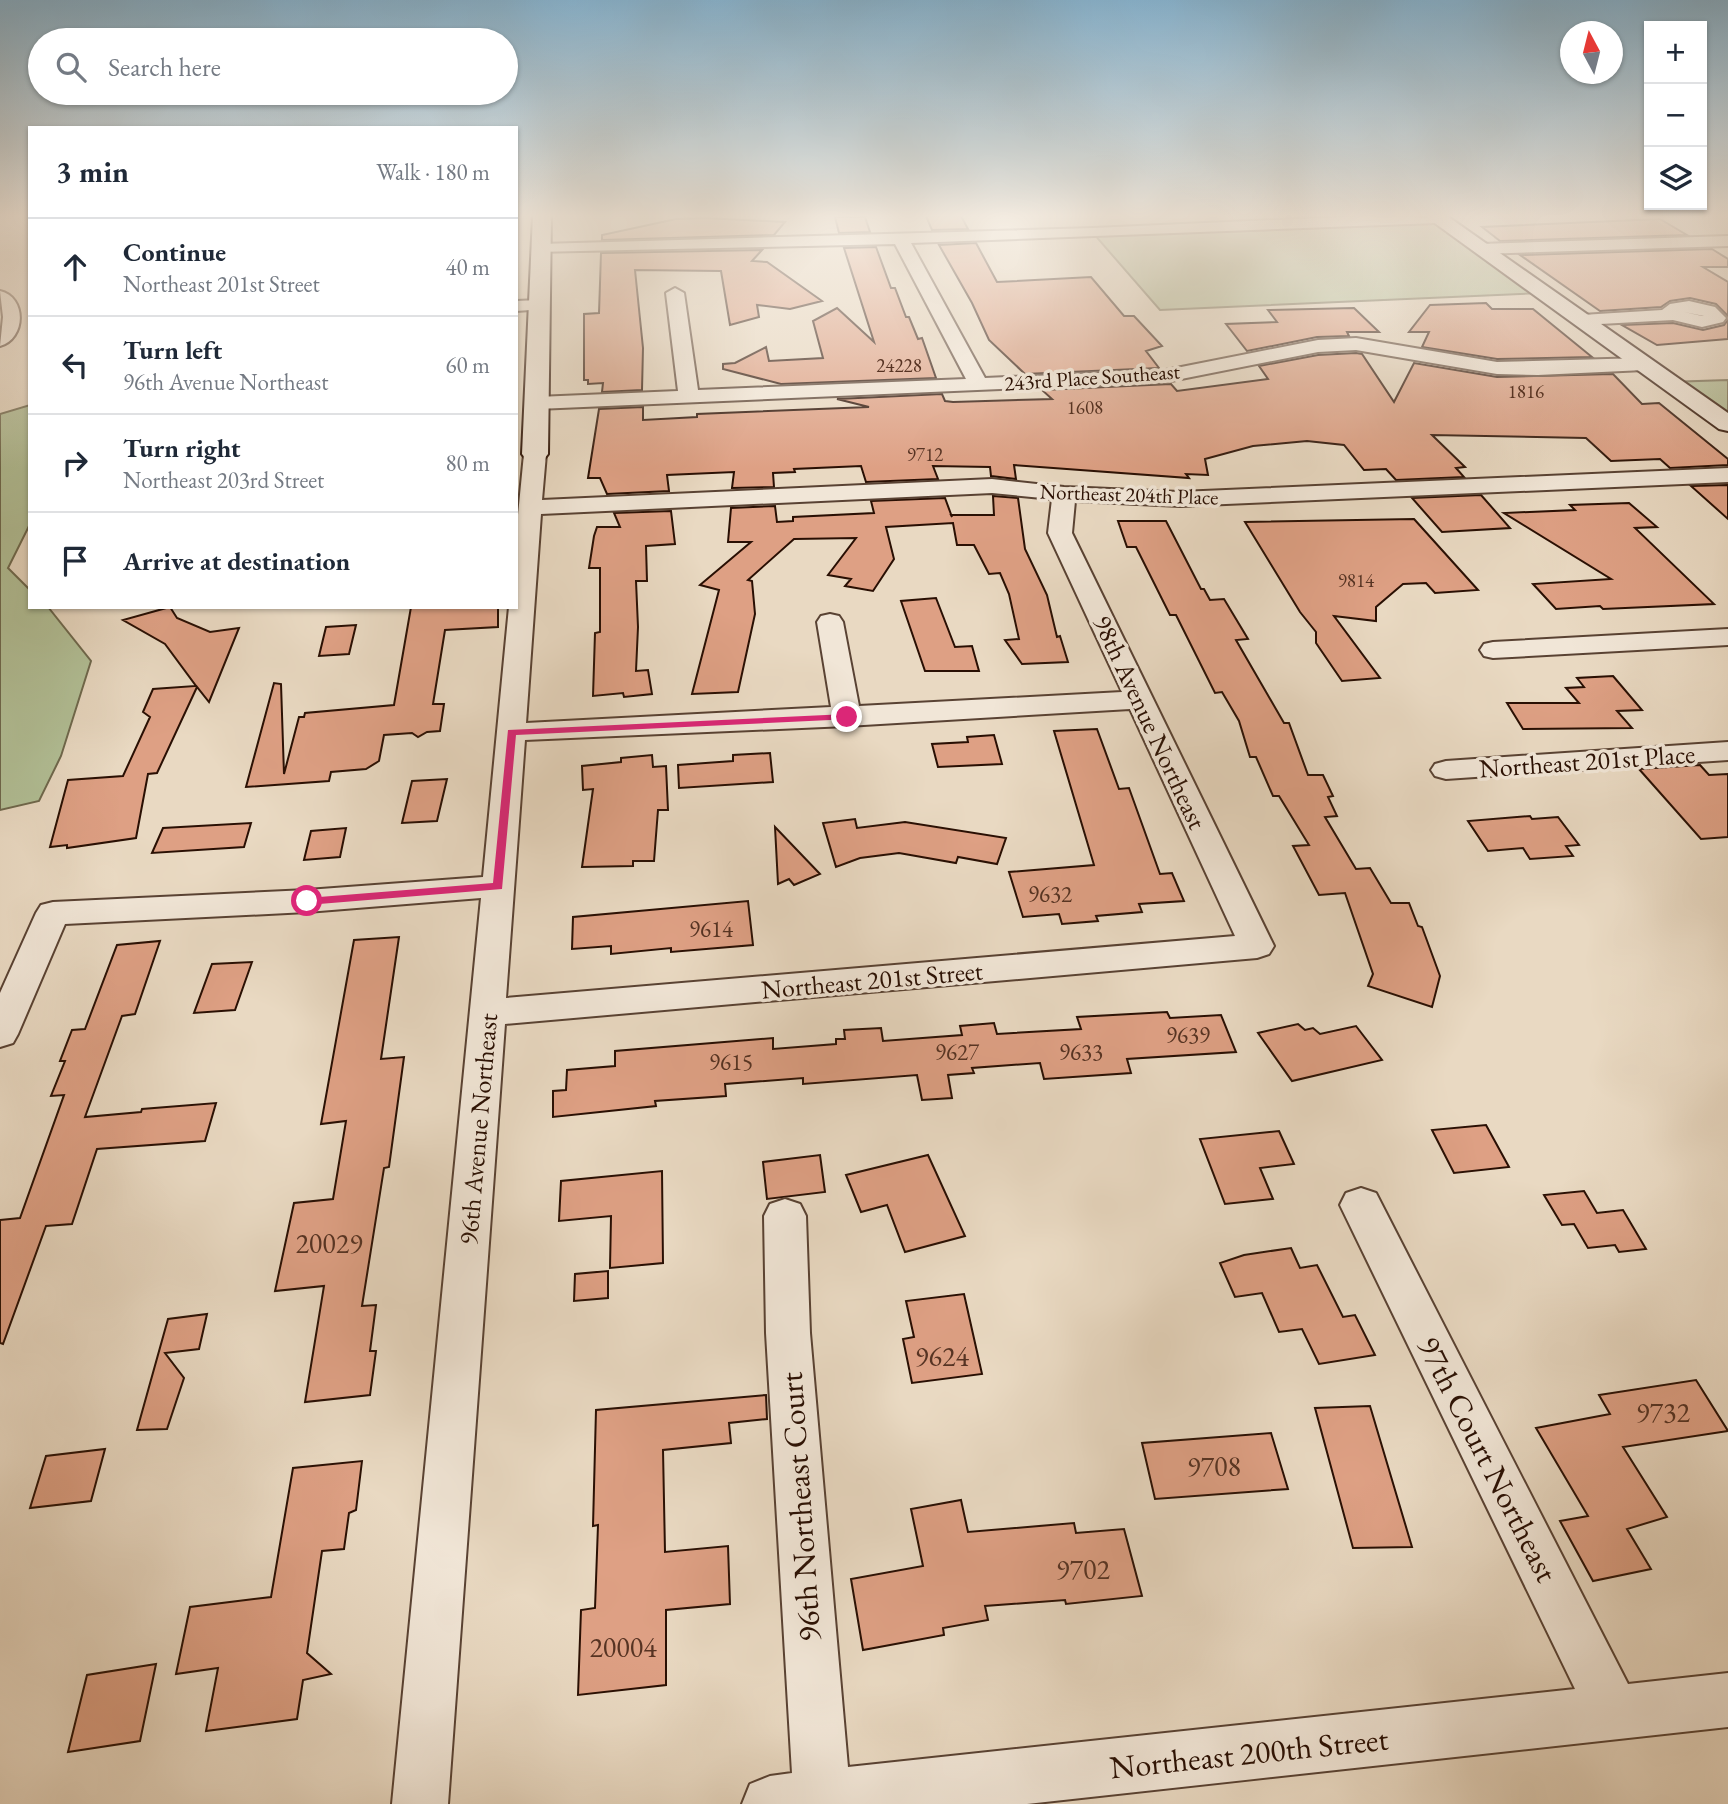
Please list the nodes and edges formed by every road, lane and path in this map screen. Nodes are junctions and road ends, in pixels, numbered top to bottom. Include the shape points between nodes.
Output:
1 (4, 300) edge
2 (540, 300) edge
3 (677, 300) edge
4 (934, 300) edge
5 (1554, 300) edge
6 (540, 305) junction
7 (518, 306) edge
8 (1673, 315) dead end
9 (1582, 320) junction
10 (0, 340) edge
11 (1644, 363) junction
12 (979, 384) junction
13 (689, 396) junction
14 (530, 397) edge
15 (1728, 424) edge
16 (535, 454) joint
17 (1728, 475) edge
18 (1064, 494) junction
19 (530, 508) junction
20 (830, 622) dead end
21 (1728, 637) edge
22 (1493, 650) dead end
23 (1140, 700) junction
24 (847, 717) junction
25 (511, 732) junction
26 (1728, 751) edge
27 (1446, 771) dead end
28 (498, 886) junction
29 (1257, 946) joint
30 (487, 1013) junction
31 (0, 1034) edge
32 (1361, 1205) dead end
33 (785, 1216) dead end
34 (1728, 1700) edge
35 (1615, 1714) junction
36 (796, 1801) edge
37 (420, 1804) edge

1 - 10 street via 14,316
2 - 6 street
3 - 13 street
4 - 12 street
5 - 9 street
6 - 7 street
6 - 14 street
8 - 9 street
9 - 11 street
11 - 12 street, 243rd Place Southeast via 1497,368 1356,344 1306,348 1166,376
11 - 15 street
12 - 13 street, 243rd Place Southeast
13 - 14 street, 243rd Place Southeast
14 - 16 street
16 - 19 street, 96th Avenue Northeast
17 - 18 street, Northeast 204th Place via 1180,499
18 - 19 street, Northeast 204th Place via 992,486
18 - 23 street, 98th Avenue Northeast via 1060,533
19 - 25 street, 96th Avenue Northeast
20 - 24 street
21 - 22 street
23 - 24 street
23 - 29 street, 98th Avenue Northeast
24 - 25 street
25 - 28 street, 96th Avenue Northeast
26 - 27 street, Northeast 201st Place
28 - 30 street, 96th Avenue Northeast
28 - 31 street via 53,913
29 - 30 street, Northeast 201st Street
30 - 37 street, 96th Avenue Northeast
32 - 35 street, 97th Court Northeast
33 - 36 street, 96th Northeast Court
34 - 35 street, Northeast 200th Street
35 - 36 street, Northeast 200th Street

